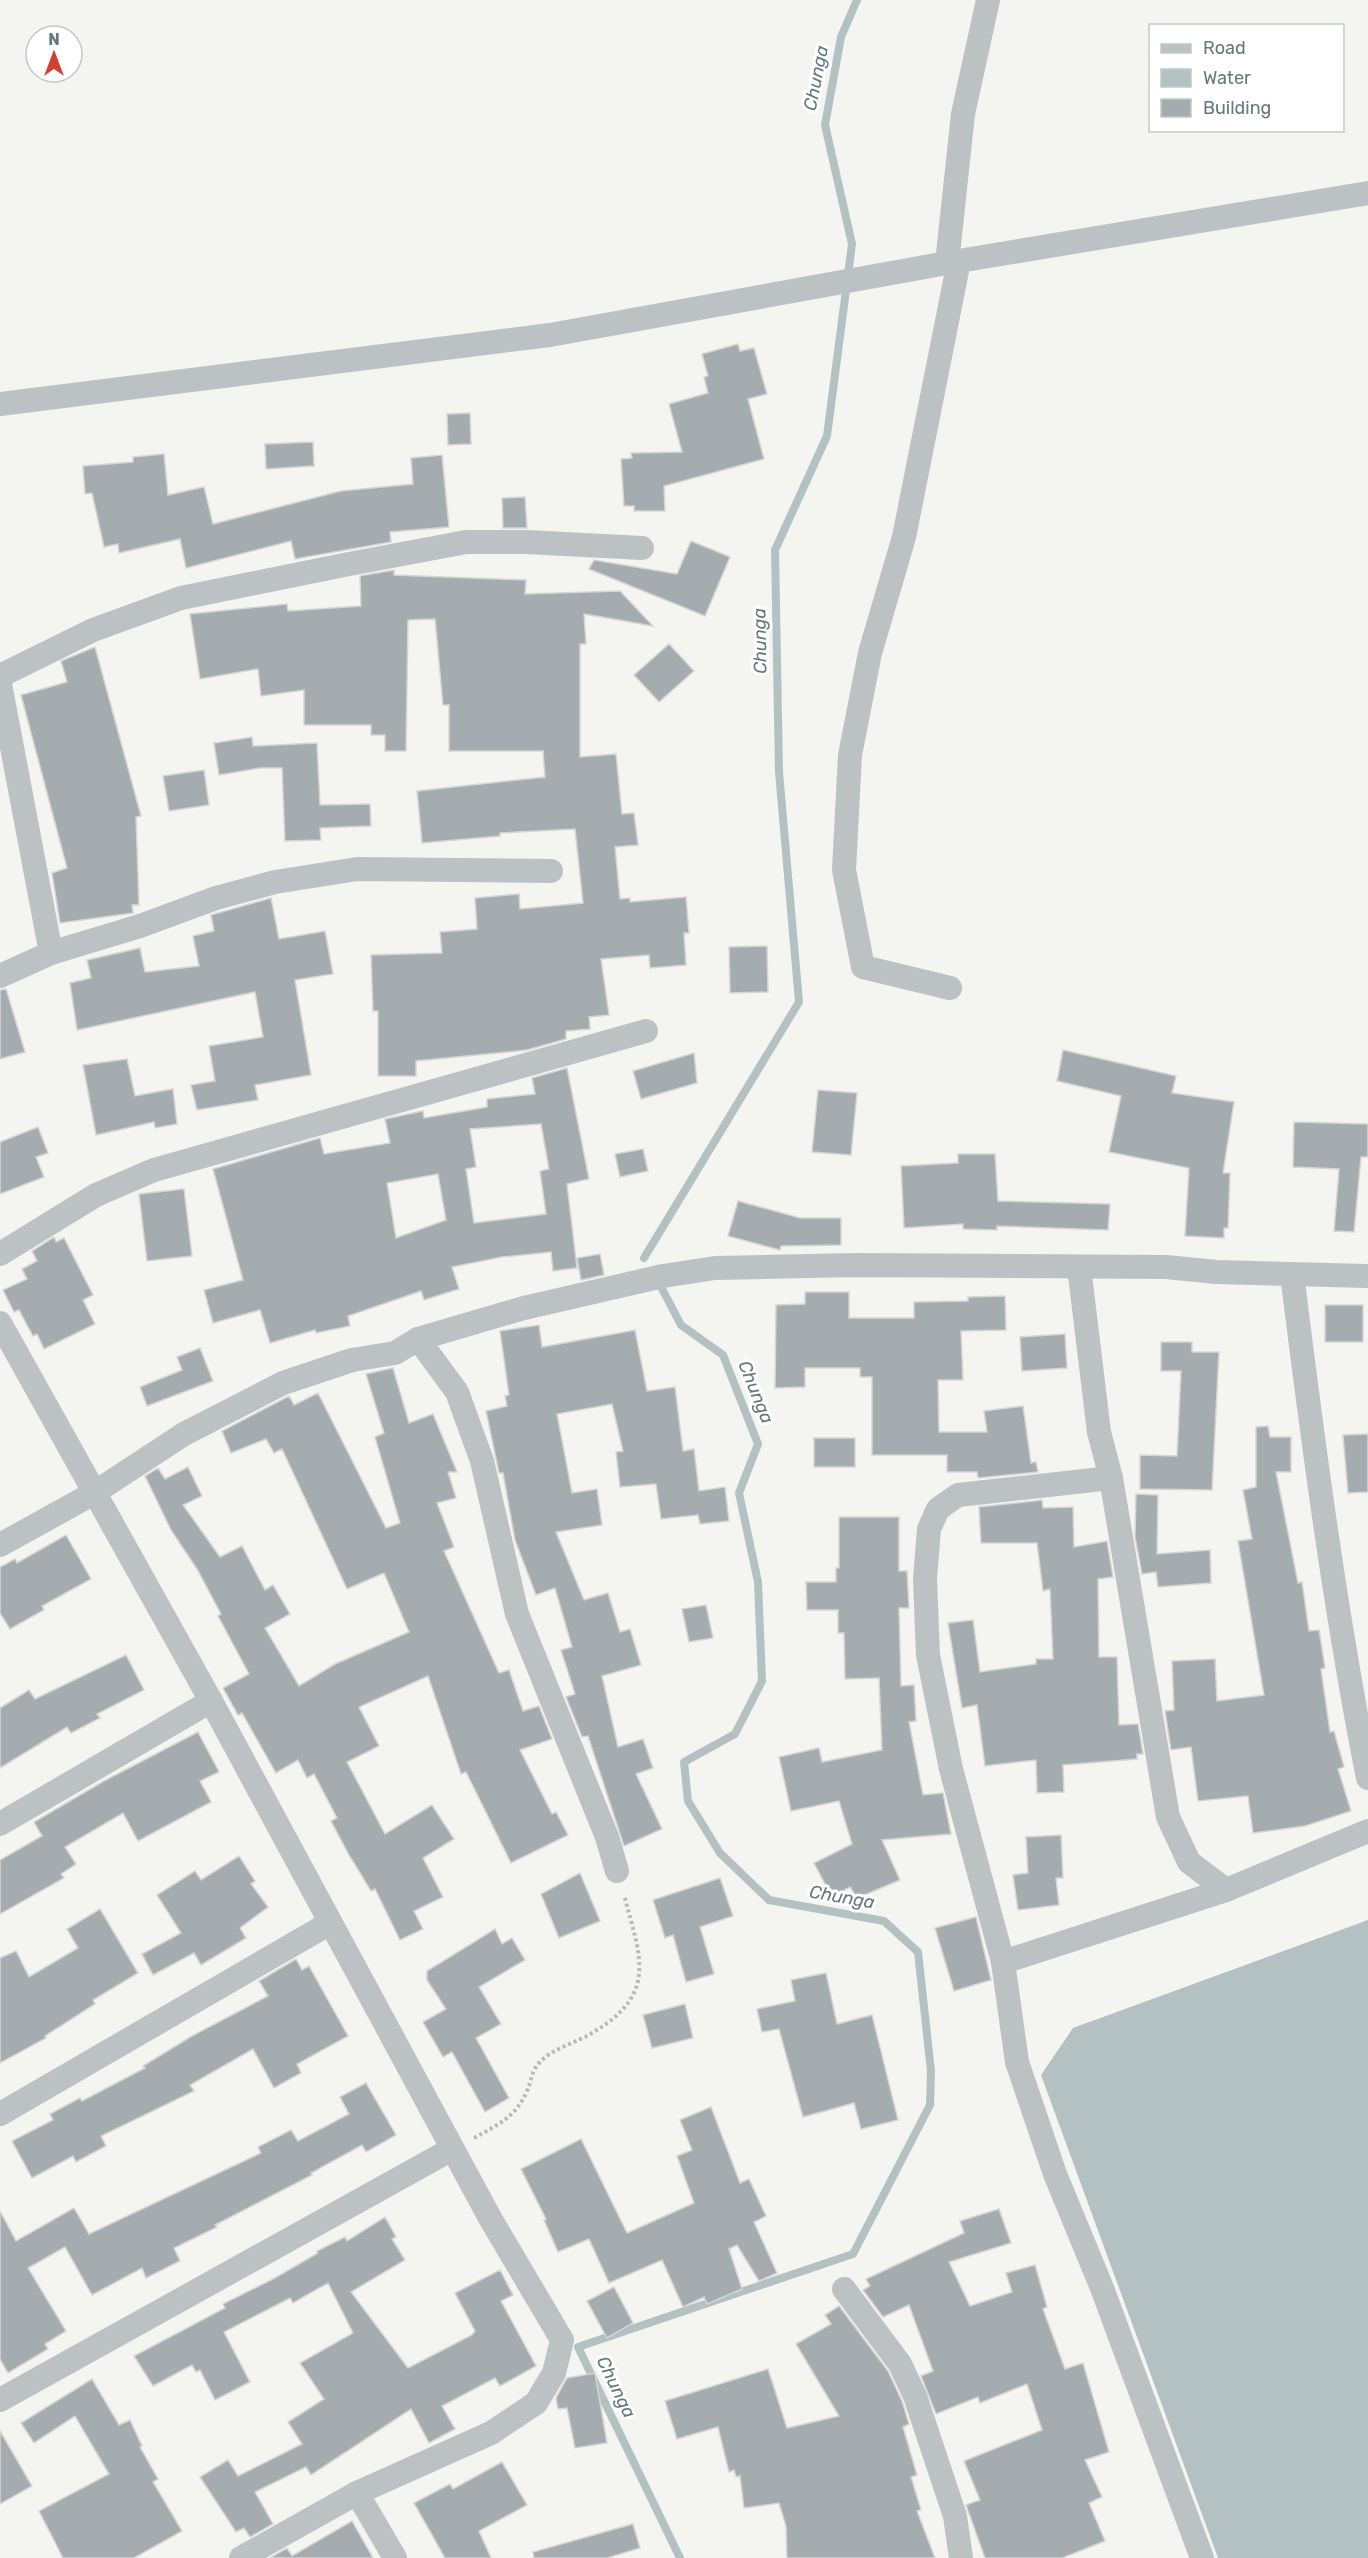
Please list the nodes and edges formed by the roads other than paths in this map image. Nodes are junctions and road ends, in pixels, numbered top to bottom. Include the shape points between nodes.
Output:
1 (988, 0) edge
2 (1368, 193) edge
3 (953, 262) junction
4 (0, 404) edge
5 (642, 548) dead end
6 (0, 676) edge
7 (0, 684) edge
8 (551, 871) dead end
9 (51, 953) junction
10 (0, 976) edge
11 (950, 988) dead end
12 (646, 1031) dead end
13 (0, 1254) edge
14 (1079, 1267) junction
15 (1293, 1274) junction
16 (1368, 1276) edge
17 (0, 1323) edge
18 (418, 1339) junction
19 (1112, 1478) junction
20 (94, 1493) junction
21 (0, 1545) edge
22 (211, 1701) junction
23 (1368, 1778) edge
24 (0, 1824) edge
25 (1368, 1831) edge
26 (617, 1871) road end
27 (1226, 1890) junction
28 (330, 1923) junction
29 (1003, 1962) junction
30 (0, 2114) edge
31 (453, 2149) junction
32 (844, 2289) dead end
33 (0, 2400) edge
34 (357, 2493) junction
35 (241, 2558) edge
36 (395, 2558) edge
37 (961, 2558) edge
38 (1202, 2558) edge

1 - 3 street via 963,114
2 - 3 street
3 - 4 street via 550,335
3 - 11 street via 904,537 870,653 850,755 844,870 862,967
5 - 6 street via 466,542 349,564 181,598 93,630
7 - 9 street
8 - 9 street via 357,870 313,875 216,898
9 - 10 street
12 - 13 street via 154,1170 96,1195
14 - 15 street
14 - 18 street via 715,1268 536,1306
14 - 19 street via 1099,1432
15 - 16 street
15 - 23 street via 1325,1525
17 - 20 street
18 - 20 street via 394,1353 352,1360 283,1383 184,1434
18 - 26 street via 457,1392 482,1461 517,1614
19 - 27 street via 1168,1817 1189,1862
19 - 29 street via 958,1495 938,1509 929,1529 925,1579 928,1655 951,1769
20 - 21 street
20 - 22 street
22 - 24 street
22 - 28 street
25 - 27 street
27 - 29 street
28 - 30 street
28 - 31 street
29 - 38 street via 1017,2062 1055,2174
31 - 33 street
31 - 34 street via 562,2340 554,2373 536,2403 491,2433
32 - 37 street via 900,2364 915,2396 955,2516
34 - 35 street
34 - 36 street

